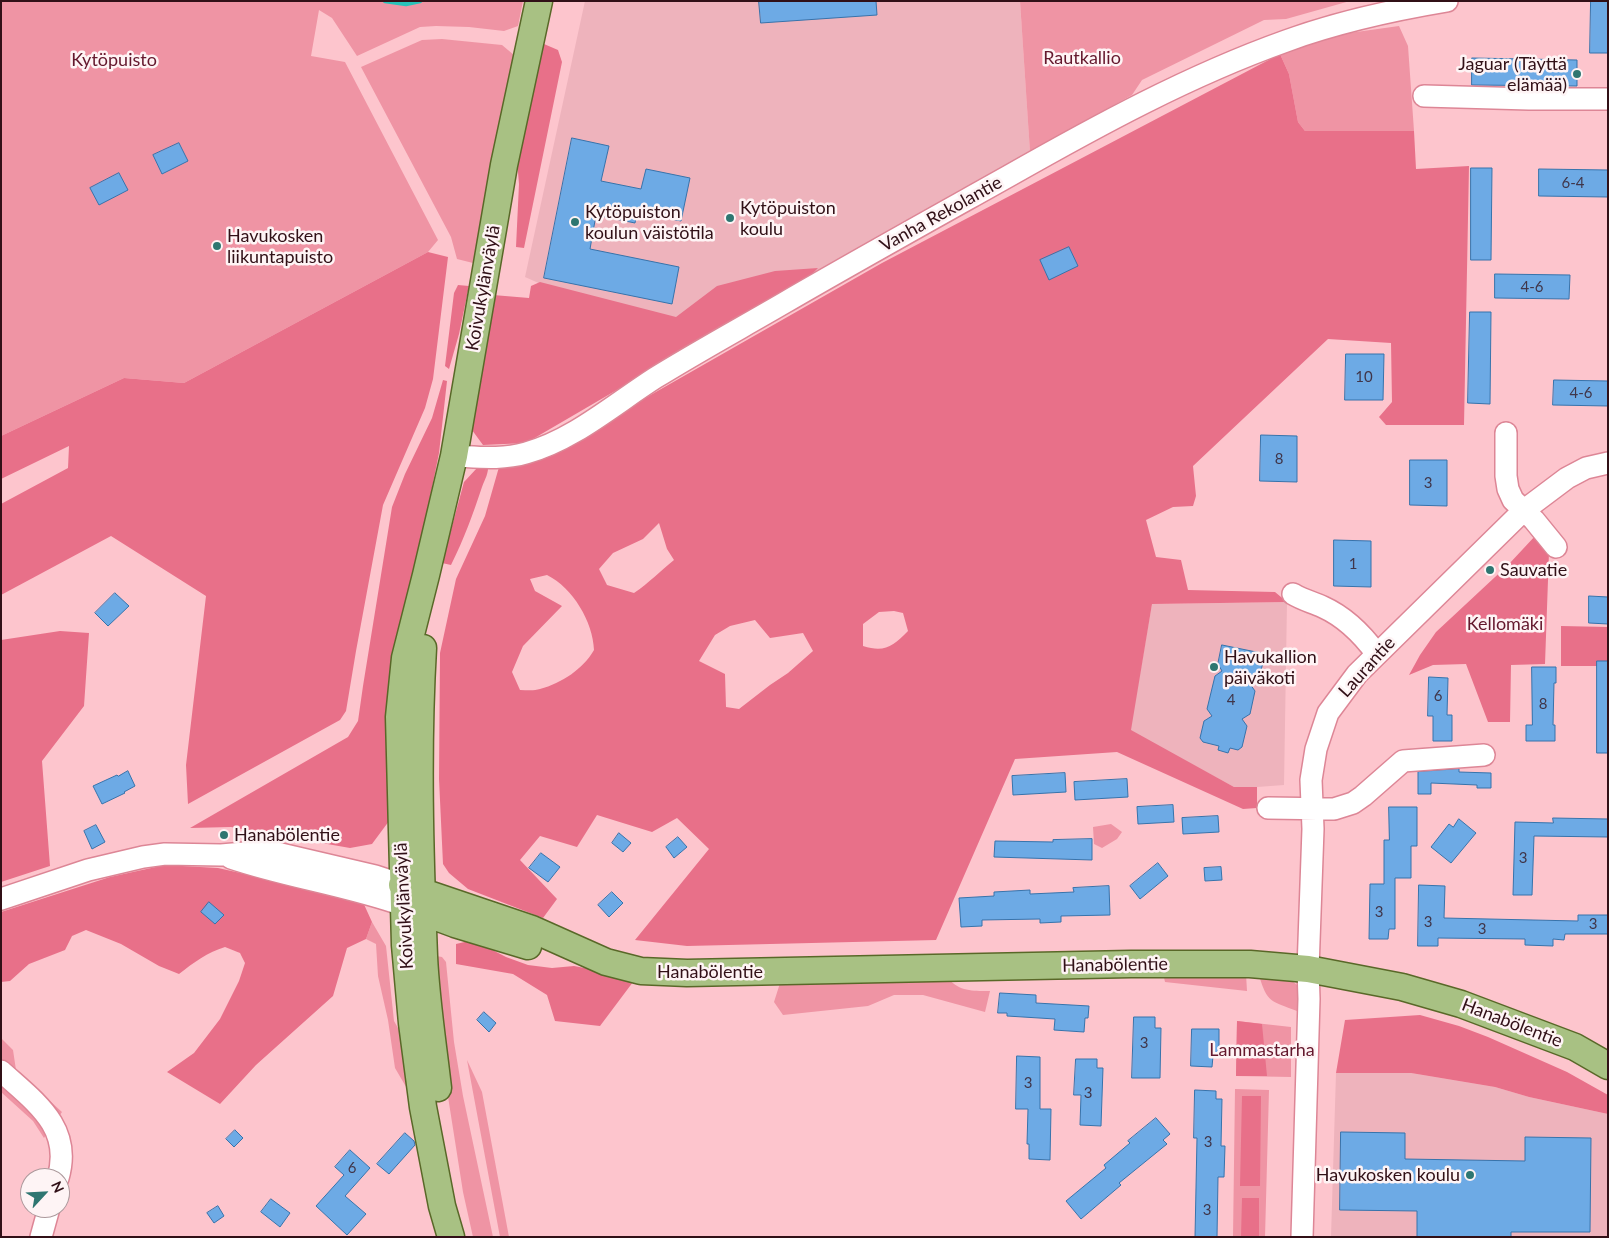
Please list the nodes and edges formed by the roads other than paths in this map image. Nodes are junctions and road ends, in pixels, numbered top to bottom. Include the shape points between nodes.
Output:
1 (539, 1) edge
2 (1447, 1) edge
3 (1424, 96) dead end
4 (1608, 99) edge
5 (1506, 433) dead end
6 (454, 456) junction
7 (1608, 463) edge
8 (1523, 510) junction
9 (1556, 547) dead end
10 (1294, 594) dead end
11 (1376, 653) junction
12 (1484, 755) dead end
13 (1268, 808) dead end
14 (1313, 809) junction
15 (1, 899) edge
16 (412, 899) junction
17 (1308, 969) junction
18 (1608, 1066) edge
19 (1, 1071) edge
20 (60, 1168) edge
21 (46, 1218) edge
22 (40, 1237) edge
23 (451, 1237) edge
24 (462, 1237) edge
25 (1302, 1237) edge

1 - 6 main road, Koivukylänväylä via 504,164
2 - 6 street, Vanha Rekolantie via 1368,17 1286,41 1199,76 1090,130 867,256 656,377 566,437 523,454 494,458
3 - 4 street
5 - 8 street via 1508,488 1513,500
6 - 16 main road, Koivukylänväylä via 405,658 399,717
7 - 8 street, Laurantie via 1586,468 1567,478
8 - 9 street
8 - 11 street, Laurantie
10 - 11 street via 1347,621
11 - 14 street, Laurantie via 1328,713 1316,749 1311,780
12 - 14 street via 1404,761 1353,803 1334,809
13 - 14 street
14 - 17 street, Laurantie
15 - 16 street via 88,870 165,854 221,855 264,869 375,895
16 - 17 main road, Hanabölentie via 455,924 572,960 606,962 641,971 687,973 1131,964 1250,964
16 - 23 main road, Koivukylänväylä via 405,945 412,1023 423,1107
16 - 24 main road, Koivukylänväylä via 424,956 440,1104
17 - 18 main road, Hanabölentie via 1402,987 1461,1004 1575,1047
17 - 25 street, Laurantie
19 - 20 street via 45,1113 57,1131 63,1154
21 - 22 street

